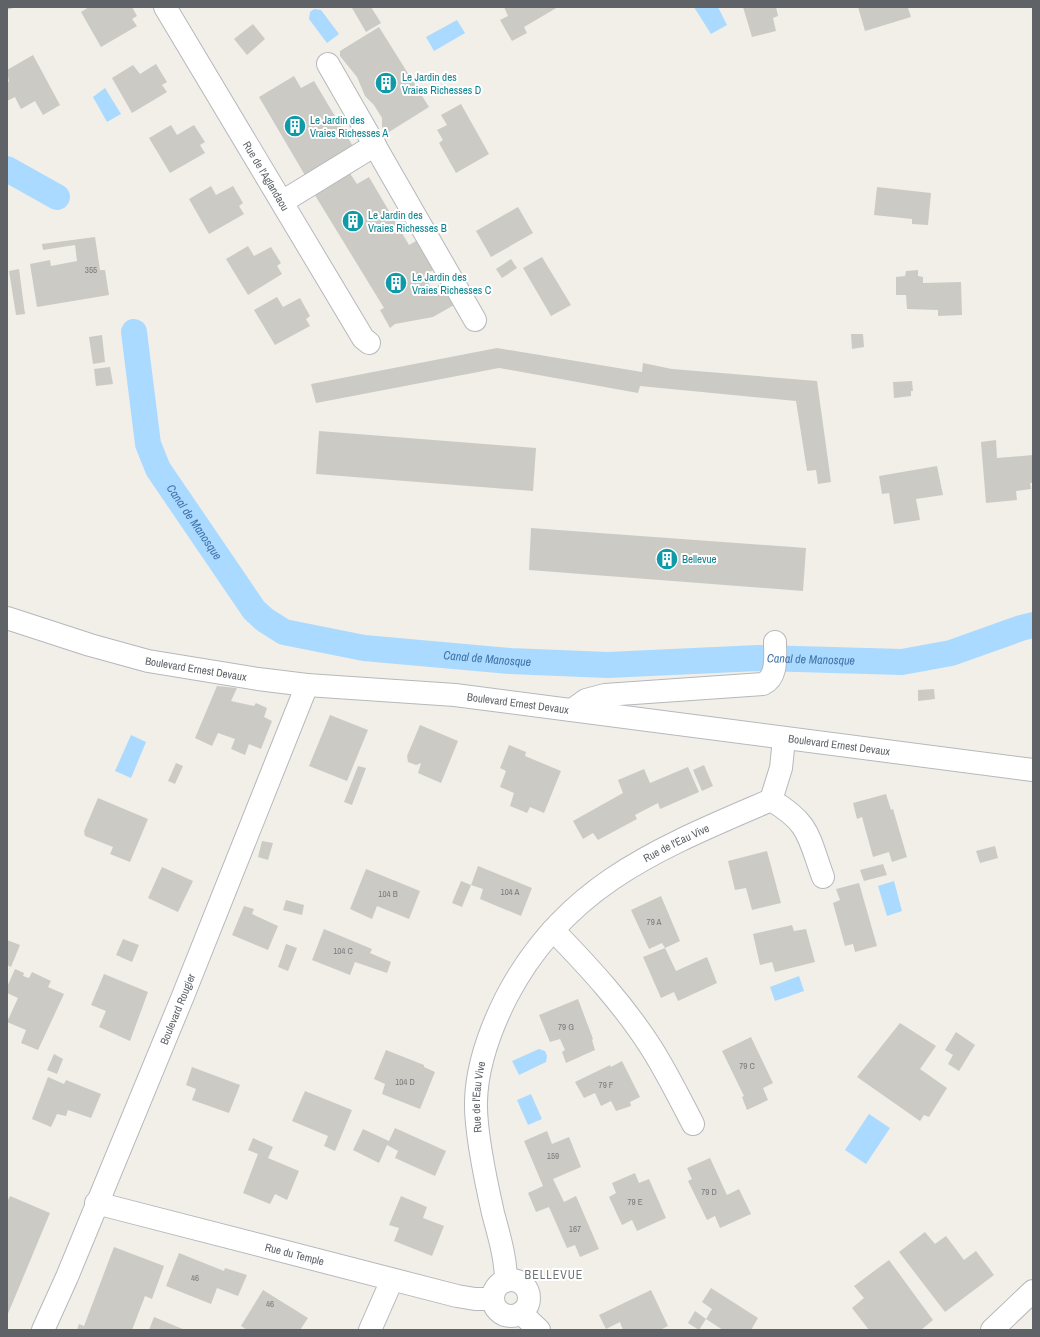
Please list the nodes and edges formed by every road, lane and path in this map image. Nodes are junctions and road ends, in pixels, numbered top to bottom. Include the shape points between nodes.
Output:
1 (165, 7) edge
2 (328, 64) dead end
3 (375, 145) junction
4 (282, 202) junction
5 (475, 320) dead end
6 (369, 343) dead end
7 (7, 618) edge
8 (775, 642) dead end
9 (307, 685) junction
10 (572, 710) junction
11 (784, 739) junction
12 (1033, 770) edge
13 (771, 800) junction
14 (823, 877) dead end
15 (553, 930) junction
16 (693, 1124) dead end
17 (96, 1204) junction
18 (392, 1280) junction
19 (506, 1281) junction
20 (1033, 1291) edge
21 (493, 1298) junction
22 (521, 1313) junction
23 (43, 1330) edge
24 (370, 1330) edge
25 (539, 1330) edge
26 (992, 1330) edge

1 - 4 street, Rue de l'Aglandaou
2 - 3 street
3 - 4 street
3 - 5 street
4 - 6 street, Rue de l'Aglandaou via 363,338
7 - 9 street, Boulevard Ernest Devaux via 90,646 148,661
8 - 10 street via 774,674 768,682 759,686 605,694 586,700
9 - 10 street, Boulevard Ernest Devaux via 455,695
9 - 17 street, Boulevard Rougier via 183,996
10 - 11 street, Boulevard Ernest Devaux
11 - 12 street, Boulevard Ernest Devaux
11 - 13 street via 781,768
13 - 14 street via 789,811 806,829
13 - 15 street, Rue de l'Eau Vive via 641,859 596,889
15 - 16 street via 632,1019
15 - 19 street, Rue de l'Eau Vive via 512,986 492,1030 480,1069 476,1101 478,1129 493,1211 506,1263
17 - 18 street, Rue du Temple
17 - 23 street, Boulevard Rougier
18 - 21 street, Rue du Temple via 457,1296 474,1299
18 - 24 street
19 - 21 street via 496,1288
19 - 22 street via 518,1282 526,1289 528,1304
20 - 26 street
21 - 22 street via 500,1313 511,1316
22 - 25 street

